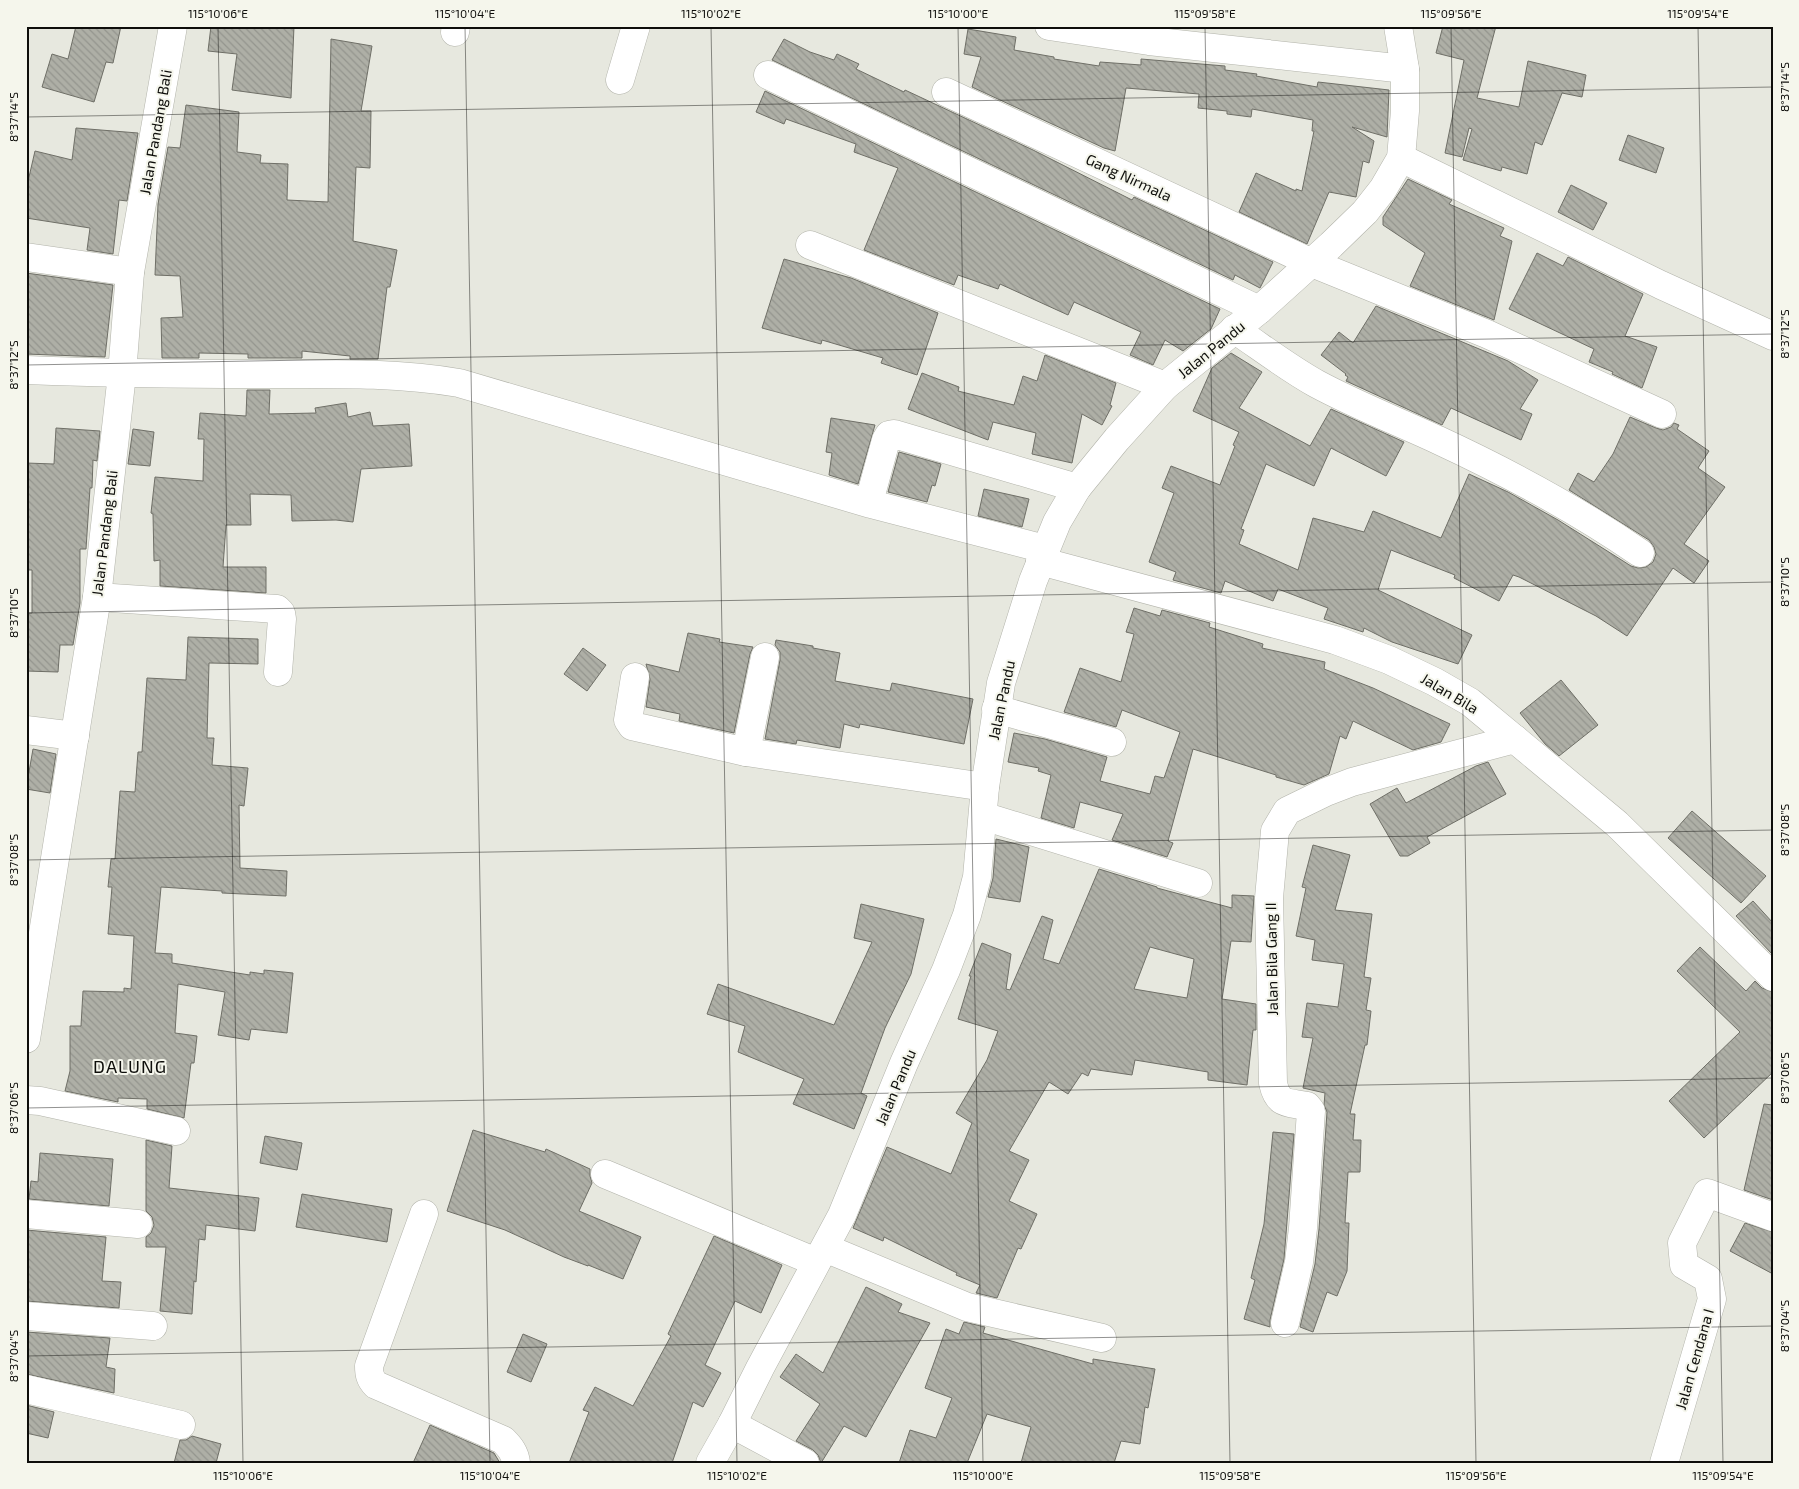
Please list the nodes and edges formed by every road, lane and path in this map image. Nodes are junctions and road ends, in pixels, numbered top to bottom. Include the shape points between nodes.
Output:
1 (173, 26) edge
2 (636, 26) edge
3 (1049, 26) edge
4 (1398, 26) edge
5 (1405, 69) junction
6 (768, 75) dead end
7 (620, 80) dead end
8 (946, 92) dead end
9 (1401, 158) junction
10 (810, 246) dead end
11 (26, 257) edge
12 (1312, 263) junction
13 (130, 272) junction
14 (1259, 310) junction
15 (1234, 329) junction
16 (1773, 336) edge
17 (26, 370) edge
18 (122, 374) junction
19 (1165, 386) junction
20 (1662, 414) dead end
21 (1077, 488) junction
22 (872, 491) dead end
23 (1640, 554) dead end
24 (1043, 555) junction
25 (96, 597) junction
26 (765, 658) dead end
27 (278, 672) dead end
28 (635, 677) dead end
29 (996, 709) junction
30 (26, 730) edge
31 (74, 736) junction
32 (1515, 739) junction
33 (1112, 742) dead end
34 (746, 752) junction
35 (985, 788) junction
36 (983, 816) junction
37 (1198, 883) dead end
38 (1773, 977) edge
39 (26, 1039) edge
40 (26, 1100) edge
41 (176, 1131) dead end
42 (605, 1174) dead end
43 (26, 1214) edge
44 (424, 1214) dead end
45 (1773, 1217) edge
46 (138, 1224) dead end
47 (821, 1255) junction
48 (26, 1316) edge
49 (1286, 1323) dead end
50 (153, 1326) dead end
51 (1102, 1338) dead end
52 (26, 1389) edge
53 (732, 1424) junction
54 (181, 1425) dead end
55 (516, 1463) edge
56 (710, 1463) edge
57 (806, 1463) edge
58 (1664, 1463) edge

1 - 13 street, Jalan Pandang Bali
2 - 7 street
3 - 5 street via 1149,41
4 - 5 street, Jalan Pandu
5 - 9 street, Jalan Pandu via 1406,111
6 - 14 street
8 - 12 street, Gang Nirmala
9 - 12 street, Jalan Pandu via 1365,212
9 - 16 street
10 - 19 street
11 - 13 street
12 - 14 street, Jalan Pandu
12 - 20 street, Gang Nirmala via 1487,334
13 - 18 street, Jalan Pandang Bali
14 - 15 street, Jalan Pandu
15 - 19 street, Jalan Pandu
15 - 23 street via 1314,382 1552,498
17 - 18 street, Jalan Bila
18 - 24 street, Jalan Bila via 379,374 460,383
18 - 25 street, Jalan Pandang Bali
19 - 21 street, Jalan Pandu
21 - 22 street via 894,434 886,440
21 - 24 street, Jalan Pandu
24 - 29 street, Jalan Pandu via 1001,683
24 - 32 street, Jalan Bila via 1335,640 1389,660 1470,702
25 - 27 street via 277,609 282,619
25 - 31 street, Jalan Pandang Bali
26 - 34 street
28 - 34 street via 628,720 632,726
29 - 33 street
29 - 35 street, Jalan Pandu
30 - 31 street
31 - 39 street, Jalan Pandang Bali
32 - 38 street, Jalan Bila via 1617,824
32 - 49 street, Jalan Bila Gang II via 1352,782 1287,811 1275,831 1269,898 1273,1084 1283,1102 1307,1106 1311,1111 1299,1262
34 - 35 street
35 - 36 street, Jalan Pandu
36 - 37 street
36 - 47 street, Jalan Pandu via 977,877 967,915 842,1215
40 - 41 street via 40,1100
42 - 47 street
43 - 46 street
44 - 55 street via 369,1366 371,1381 376,1386 503,1440 515,1455
45 - 58 street, Jalan Cendana I via 1707,1193 1682,1243 1684,1265 1708,1279 1712,1299
47 - 51 street via 967,1307
47 - 53 street, Jalan Pandu
48 - 50 street
52 - 54 street
53 - 56 street, Jalan Pandu
53 - 57 street

